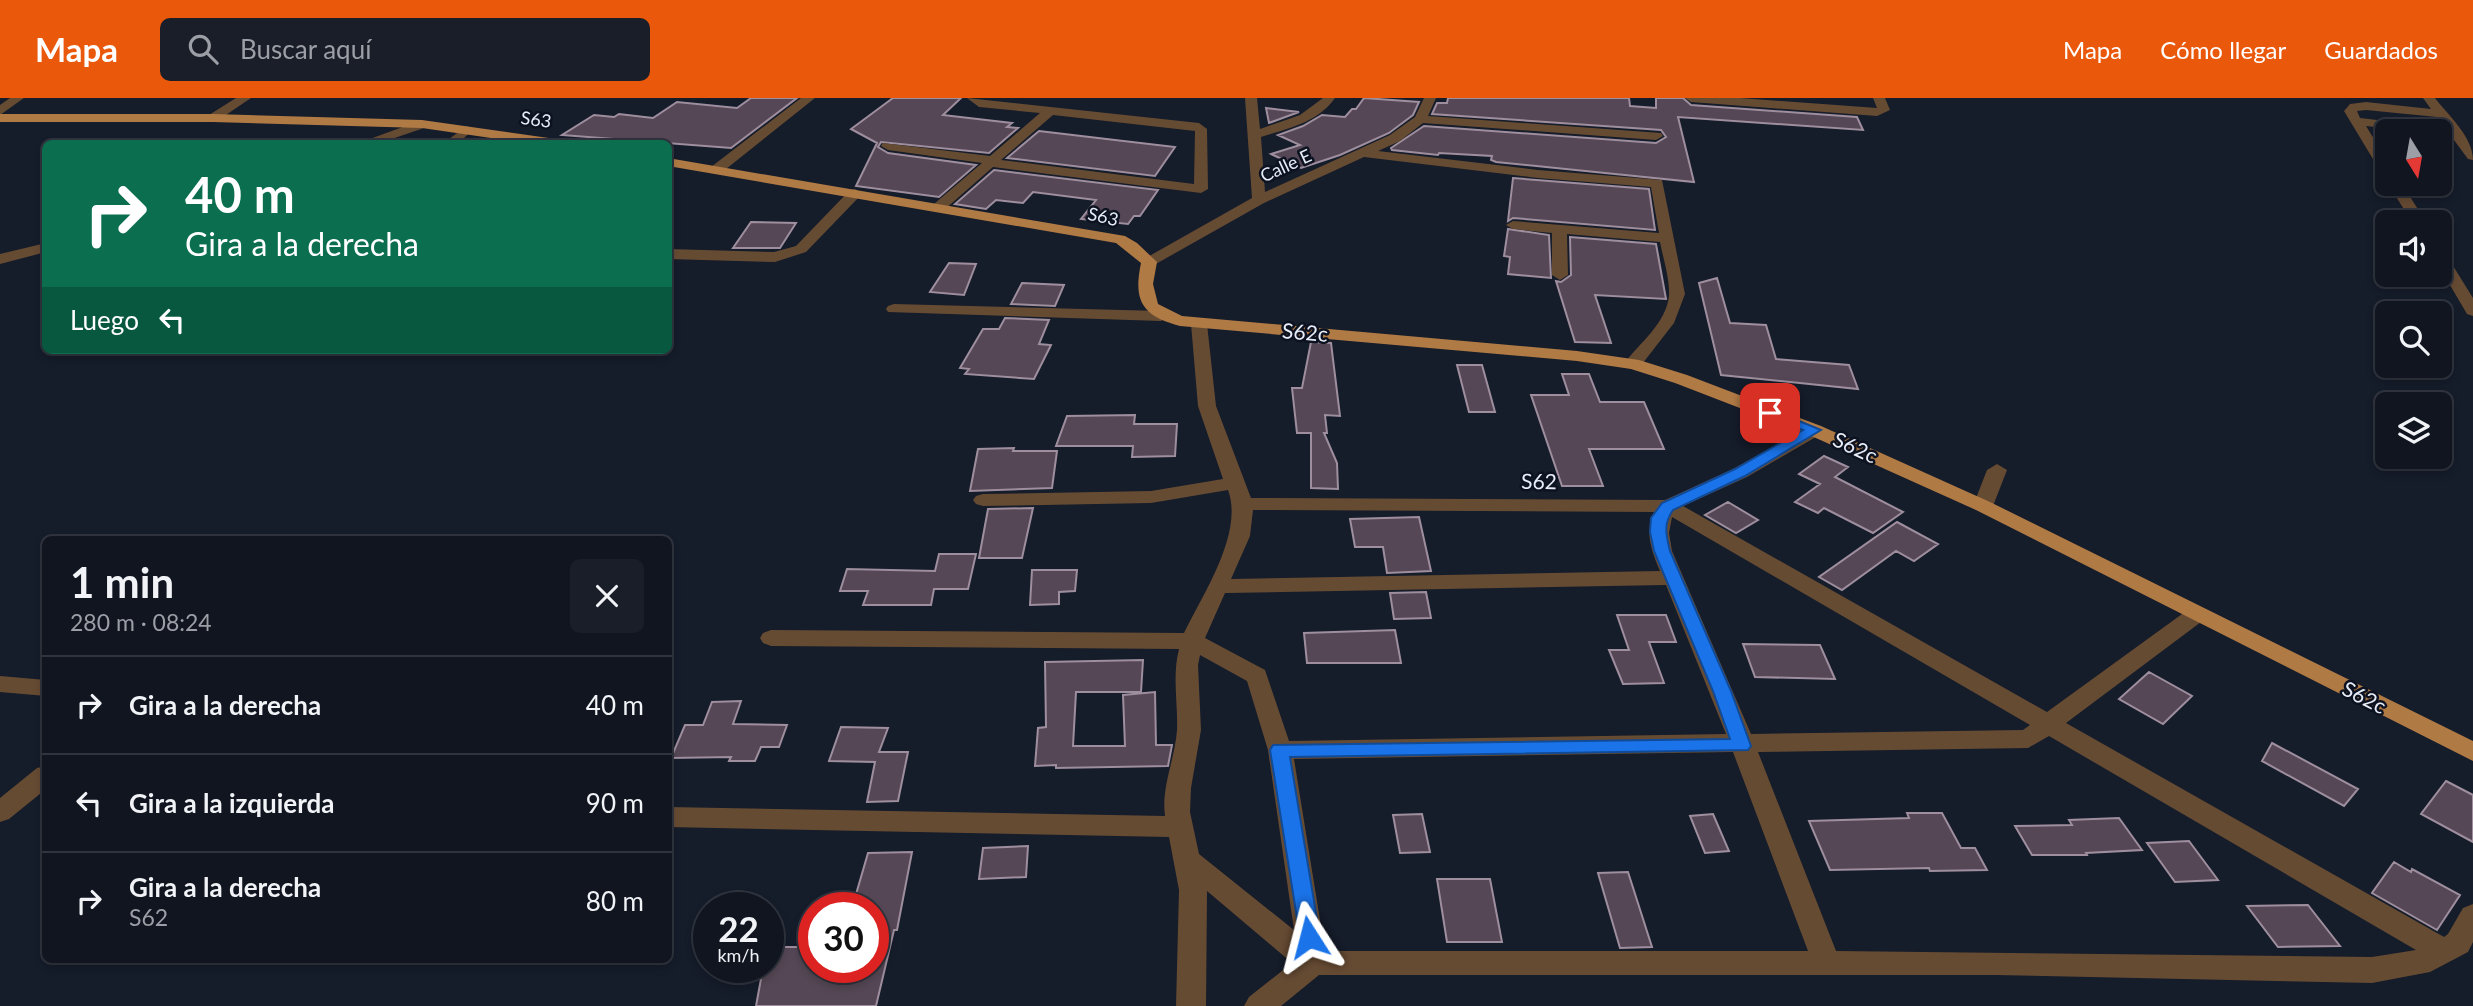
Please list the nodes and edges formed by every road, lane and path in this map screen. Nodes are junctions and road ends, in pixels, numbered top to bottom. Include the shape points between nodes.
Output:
1 (18, 98) edge
2 (246, 98) edge
3 (809, 98) edge
4 (973, 98) edge
5 (1251, 98) edge
6 (1329, 98) edge
7 (1430, 98) edge
8 (1691, 98) edge
9 (1879, 98) edge
10 (2429, 98) edge
11 (0, 111) edge
12 (1049, 112) junction
13 (2442, 114) junction
14 (0, 118) edge
15 (213, 118) junction
16 (1420, 119) junction
17 (2356, 121) junction
18 (422, 124) junction
19 (467, 130) junction
20 (2456, 133) junction
21 (1252, 135) junction
22 (1656, 136) dead end
23 (374, 140) edge
24 (453, 140) edge
25 (536, 140) edge
26 (888, 146) dead end
27 (2375, 152) edge
28 (1361, 153) junction
29 (2473, 156) edge
30 (991, 161) junction
31 (672, 163) edge
32 (716, 170) junction
33 (855, 193) junction
34 (1259, 200) junction
35 (939, 207) junction
36 (1513, 225) dead end
37 (1559, 229) junction
38 (1667, 238) junction
39 (42, 248) edge
40 (672, 254) edge
41 (0, 259) edge
42 (1149, 262) junction
43 (1560, 275) dead end
44 (2452, 276) edge
45 (894, 309) dead end
46 (2473, 311) edge
47 (1161, 316) junction
48 (1199, 324) junction
49 (1633, 364) junction
50 (1814, 430) junction
51 (1997, 470) dead end
52 (1235, 483) junction
53 (983, 500) dead end
54 (1243, 504) junction
55 (1668, 506) junction
56 (1983, 506) junction
57 (1674, 578) junction
58 (1217, 586) junction
59 (2197, 614) junction
60 (771, 638) dead end
61 (1192, 641) junction
62 (0, 684) edge
63 (42, 688) edge
64 (2049, 725) junction
65 (1742, 746) junction
66 (1280, 750) junction
67 (2473, 752) edge
68 (42, 778) edge
69 (0, 812) edge
70 (672, 817) edge
71 (1179, 826) junction
72 (1189, 861) junction
73 (2473, 916) edge
74 (2444, 951) junction
75 (1313, 963) junction
76 (1827, 964) junction
77 (1191, 1006) edge
78 (1259, 1006) edge

1 - 11 street
2 - 15 street
3 - 32 street
4 - 12 street via 979,103
5 - 21 street
6 - 21 street via 1322,108 1299,120
7 - 16 street, Calle E
8 - 9 street via 1877,112 1884,110
10 - 13 street
12 - 30 street
12 - 30 street via 1199,127 1201,189
13 - 17 street via 2354,107 2350,111
13 - 20 street
14 - 15 main road, S63
15 - 18 main road, S63
16 - 22 street
16 - 28 street, Calle E via 1395,138
17 - 20 street
17 - 27 street
18 - 19 main road, S63
18 - 23 street
19 - 24 street
19 - 25 main road, S63
20 - 29 street
21 - 34 street
26 - 30 street
28 - 34 street, Calle E
28 - 38 street via 1657,183
30 - 35 street
31 - 32 main road, S63
32 - 33 main road, S63
33 - 35 main road, S63
33 - 40 street via 800,249 789,254
34 - 42 street, Calle E
35 - 42 main road, S63 via 1103,234 1132,246
36 - 37 street
37 - 38 street
37 - 43 street
38 - 49 street via 1675,305
39 - 41 street
42 - 47 main road via 1143,288 1147,302
44 - 46 street
45 - 47 street
47 - 48 main road, S62c
48 - 49 main road, S62c
48 - 52 street via 1207,406
49 - 50 main road, S62c
50 - 55 street, S62
50 - 56 main road, S62c
51 - 56 street
52 - 53 street via 1165,496
52 - 54 street
54 - 55 street, S62
54 - 58 street via 1240,536
55 - 57 street via 1659,518 1657,532
55 - 64 street
56 - 59 main road, S62c
57 - 58 street
57 - 65 street
58 - 61 street
59 - 64 street
59 - 67 main road, S62c
60 - 61 street
61 - 66 street via 1257,676
61 - 71 street via 1186,665 1189,730 1178,788
62 - 63 street
64 - 65 street via 2028,739
64 - 74 street
65 - 66 street
65 - 76 street
66 - 75 street
68 - 69 street
70 - 71 street
71 - 72 street
72 - 75 street
72 - 77 street via 1193,890
73 - 74 street via 2458,943
74 - 76 street via 2430,960 2372,970
75 - 76 street
75 - 78 street

